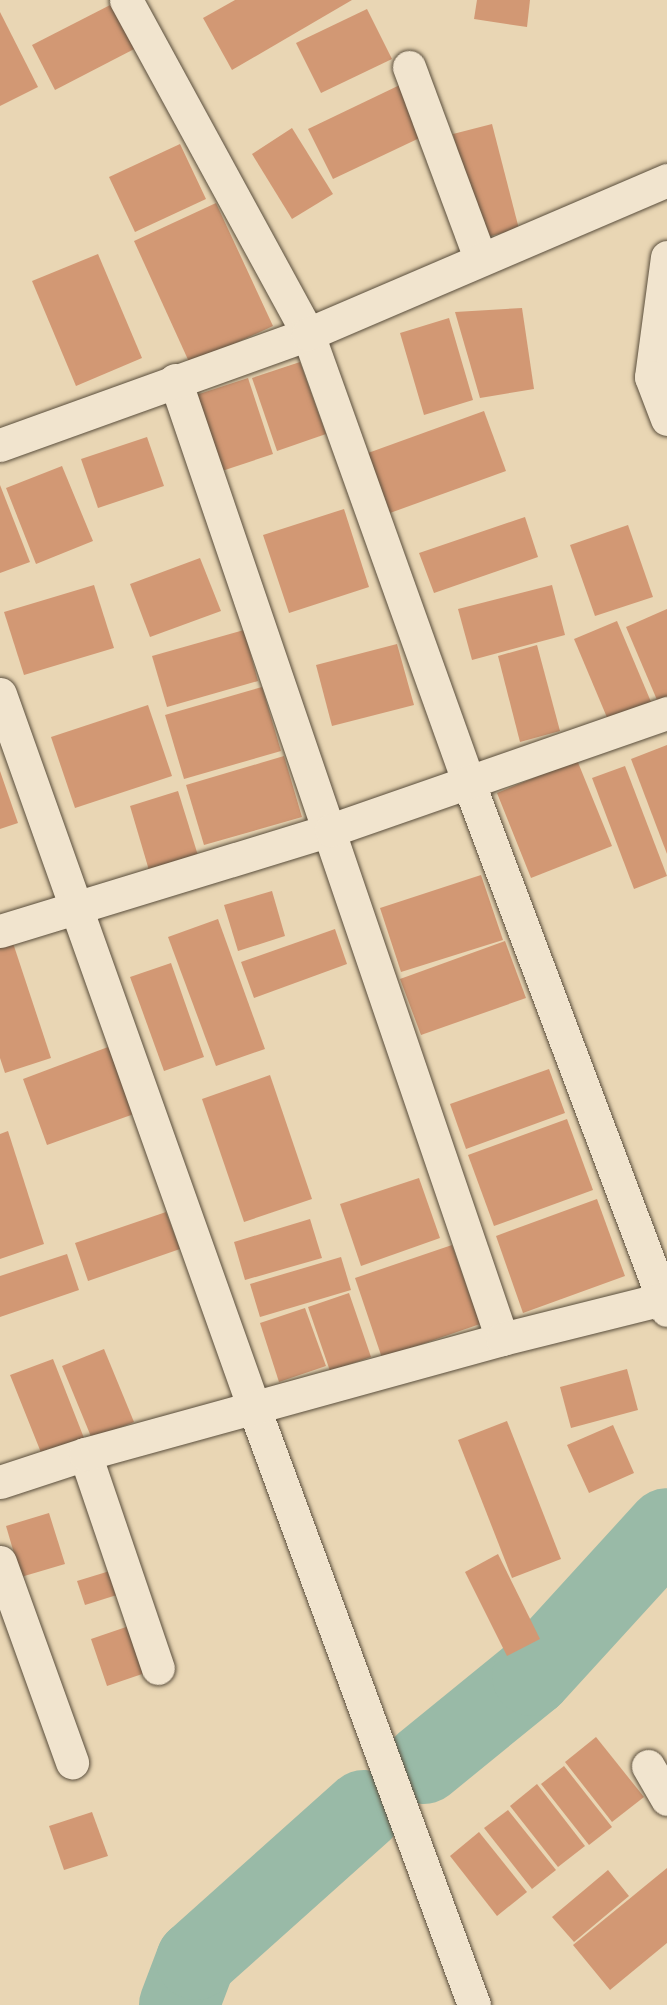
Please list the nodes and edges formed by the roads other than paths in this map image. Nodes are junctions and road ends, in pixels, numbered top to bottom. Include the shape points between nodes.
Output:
1 (126, 0) edge
2 (410, 67) dead end
3 (667, 180) edge
4 (667, 257) edge
5 (480, 258) junction
6 (308, 334) junction
7 (175, 380) junction
8 (667, 419) edge
9 (0, 445) edge
10 (0, 694) edge
11 (667, 713) edge
12 (469, 784) junction
13 (331, 830) junction
14 (75, 908) junction
15 (0, 931) edge
16 (665, 1303) edge
17 (502, 1339) junction
18 (254, 1408) junction
19 (85, 1454) junction
20 (3, 1472) edge
21 (0, 1562) edge
22 (158, 1668) dead end
23 (72, 1762) dead end
24 (648, 1766) dead end
25 (667, 1799) edge
26 (474, 2005) edge

1 - 6 street
2 - 5 street
3 - 5 street
4 - 8 street via 651,377
5 - 6 street
6 - 7 street
6 - 12 street
7 - 9 street
7 - 13 street
10 - 14 street
11 - 12 street
12 - 13 street
12 - 16 street
13 - 14 street
13 - 17 street
14 - 15 street
14 - 18 street
16 - 17 street
17 - 18 street
18 - 19 street
18 - 26 street
19 - 20 street
19 - 22 street
21 - 23 street
24 - 25 street

